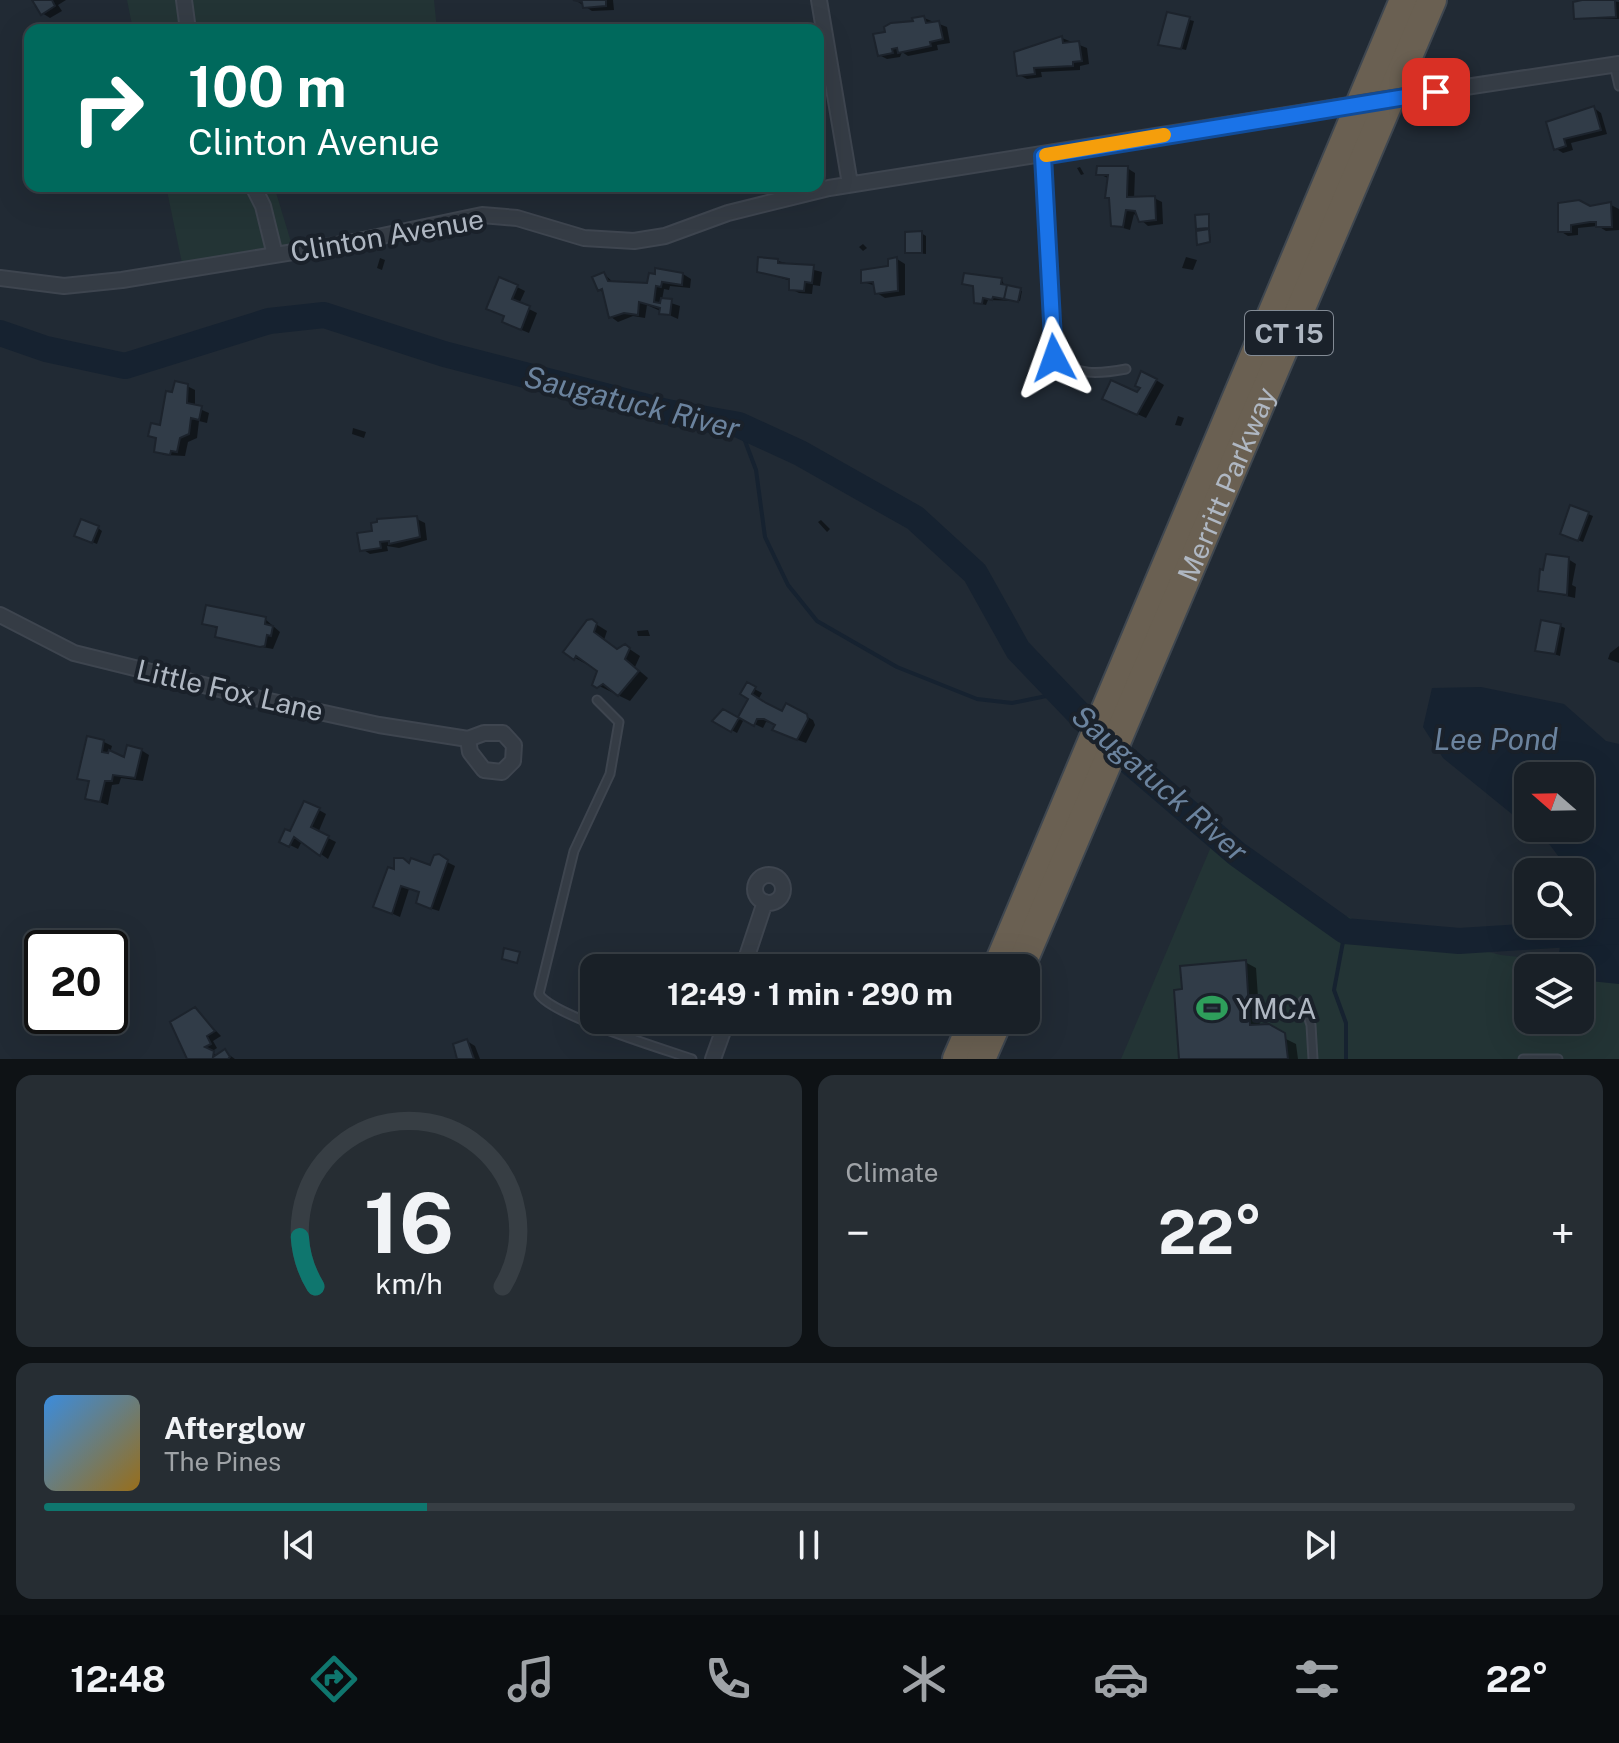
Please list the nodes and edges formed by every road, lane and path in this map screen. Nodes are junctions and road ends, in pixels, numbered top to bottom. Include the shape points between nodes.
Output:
1 (184, 0) edge
2 (819, 0) edge
3 (1404, 0) edge
4 (1432, 0) edge
5 (187, 24) edge
6 (823, 24) edge
7 (824, 30) edge
8 (1616, 64) edge
9 (1619, 86) edge
10 (1043, 156) junction
11 (850, 184) junction
12 (824, 190) edge
13 (256, 192) edge
14 (815, 192) edge
15 (275, 255) junction
16 (0, 278) edge
17 (1126, 369) dead end
18 (0, 615) edge
19 (1139, 663) junction
20 (597, 700) dead end
21 (468, 739) dead end
22 (1076, 810) junction
23 (765, 902) dead end
24 (748, 954) edge
25 (1004, 954) edge
26 (1025, 954) edge
27 (1303, 1001) dead end
28 (722, 1034) edge
29 (968, 1034) edge
30 (992, 1034) edge
31 (692, 1059) edge
32 (713, 1059) edge
33 (957, 1059) edge
34 (981, 1059) edge
35 (1313, 1059) edge
36 (1523, 1059) edge
37 (1558, 1059) edge

1 - 5 street
2 - 6 street
3 - 19 highway, Merritt Parkway / CT 15
4 - 19 highway, Merritt Parkway / CT 15
7 - 11 street
8 - 9 lane
8 - 10 street, Clinton Avenue, bridge
10 - 11 street, Clinton Avenue
10 - 17 lane via 1054,358 1067,369 1084,373
11 - 12 street, Clinton Avenue
13 - 15 street
14 - 15 street, Clinton Avenue via 643,240 584,238 517,218 482,215
15 - 16 street, Clinton Avenue via 64,286
18 - 21 street, Little Fox Lane via 86,656 379,725
19 - 22 highway, Merritt Parkway / CT 15
20 - 31 lane via 619,722 617,746 610,774 574,851 539,994 544,1003 571,1015
22 - 25 highway, Merritt Parkway / CT 15
22 - 26 highway, Merritt Parkway / CT 15
23 - 24 street
27 - 35 lane
28 - 32 street
29 - 33 highway
30 - 34 highway
36 - 37 lane

